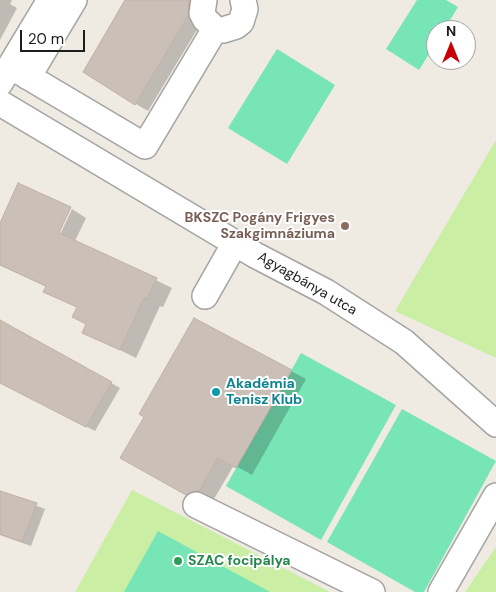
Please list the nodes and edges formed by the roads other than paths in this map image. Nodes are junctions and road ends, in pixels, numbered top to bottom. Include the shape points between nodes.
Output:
1 (50, 0) edge
2 (74, 0) edge
3 (204, 0) edge
4 (256, 0) edge
5 (242, 11) edge
6 (216, 29) junction
7 (13, 75) edge
8 (0, 103) edge
9 (235, 243) junction
10 (205, 296) dead end
11 (496, 424) edge
12 (496, 496) edge
13 (196, 505) dead end
14 (372, 592) edge
15 (441, 592) edge

1 - 7 street
2 - 7 street
3 - 6 street via 202,13
4 - 5 street
5 - 6 street via 230,29
6 - 7 street via 145,146
8 - 9 street, Agyagbánya utca
9 - 10 street
9 - 11 street, Agyagbánya utca via 326,292 404,342
12 - 15 street
13 - 14 street

